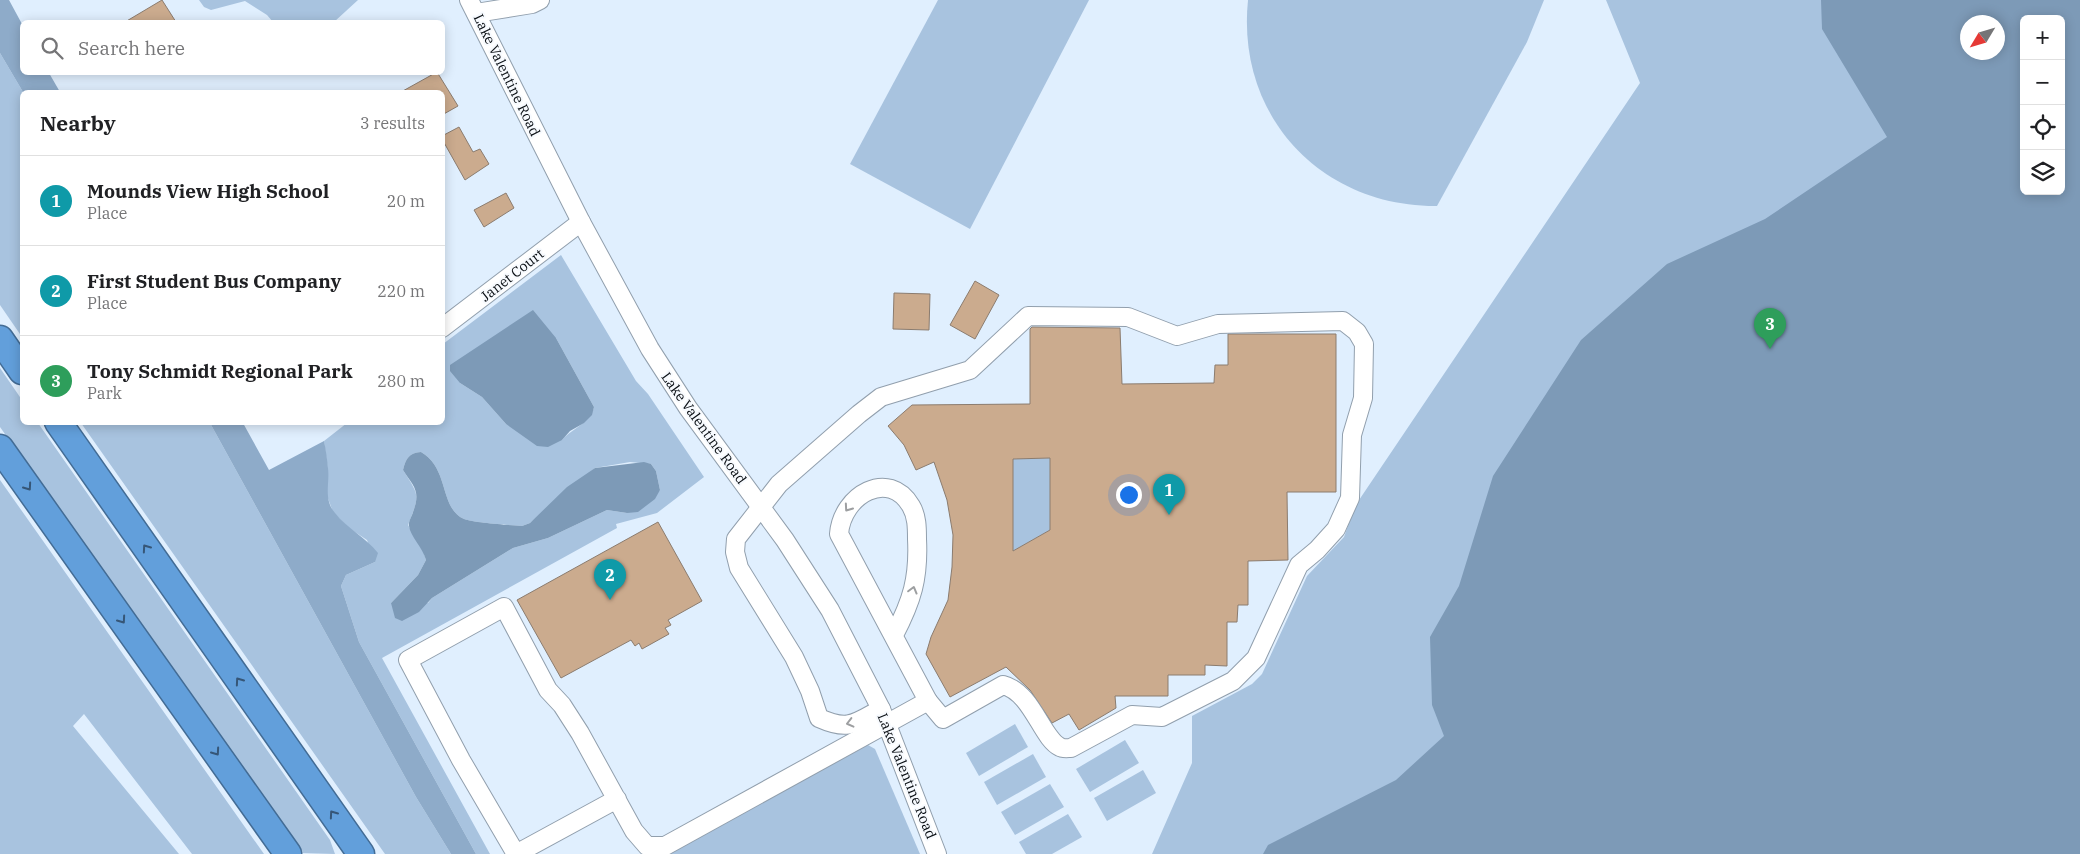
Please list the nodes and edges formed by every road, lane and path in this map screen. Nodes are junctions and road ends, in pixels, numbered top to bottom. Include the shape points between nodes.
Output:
1 (540, 0) edge
2 (473, 7) edge
3 (581, 222) junction
4 (445, 326) edge
5 (0, 339) edge
6 (20, 369) edge
7 (60, 425) edge
8 (0, 448) edge
9 (762, 508) junction
10 (894, 635) junction
11 (928, 701) junction
12 (884, 717) junction
13 (616, 799) junction
14 (288, 854) edge
15 (361, 854) edge
16 (937, 854) edge

1 - 2 street via 532,4
2 - 3 street, Lake Valentine Road
3 - 4 street, Janet Court
3 - 9 street, Lake Valentine Road via 667,377
5 - 6 highway
15 -> 7 highway
8 -> 14 highway
9 - 11 street via 779,484 881,397 970,370 1028,316 1128,318 1177,336 1218,324 1343,321 1357,332 1364,344 1362,398 1352,435 1350,498 1336,530 1299,565 1256,658 1245,671 1233,681 1162,717 1132,715 1072,748 1061,748 1053,742 1036,714 1010,686 1003,685 943,719
9 - 12 street, Lake Valentine Road via 830,610
12 -> 9 street via 837,726 819,718 810,691 775,623 739,568 736,539
10 -> 10 street via 915,588 917,522 904,498 894,491 874,489 854,499 845,510 839,534
10 - 11 street
11 - 12 street
12 - 13 street via 862,737 665,846 647,846
12 - 16 street, Lake Valentine Road
13 - 13 street via 516,854 408,660 504,607 548,690 580,733

